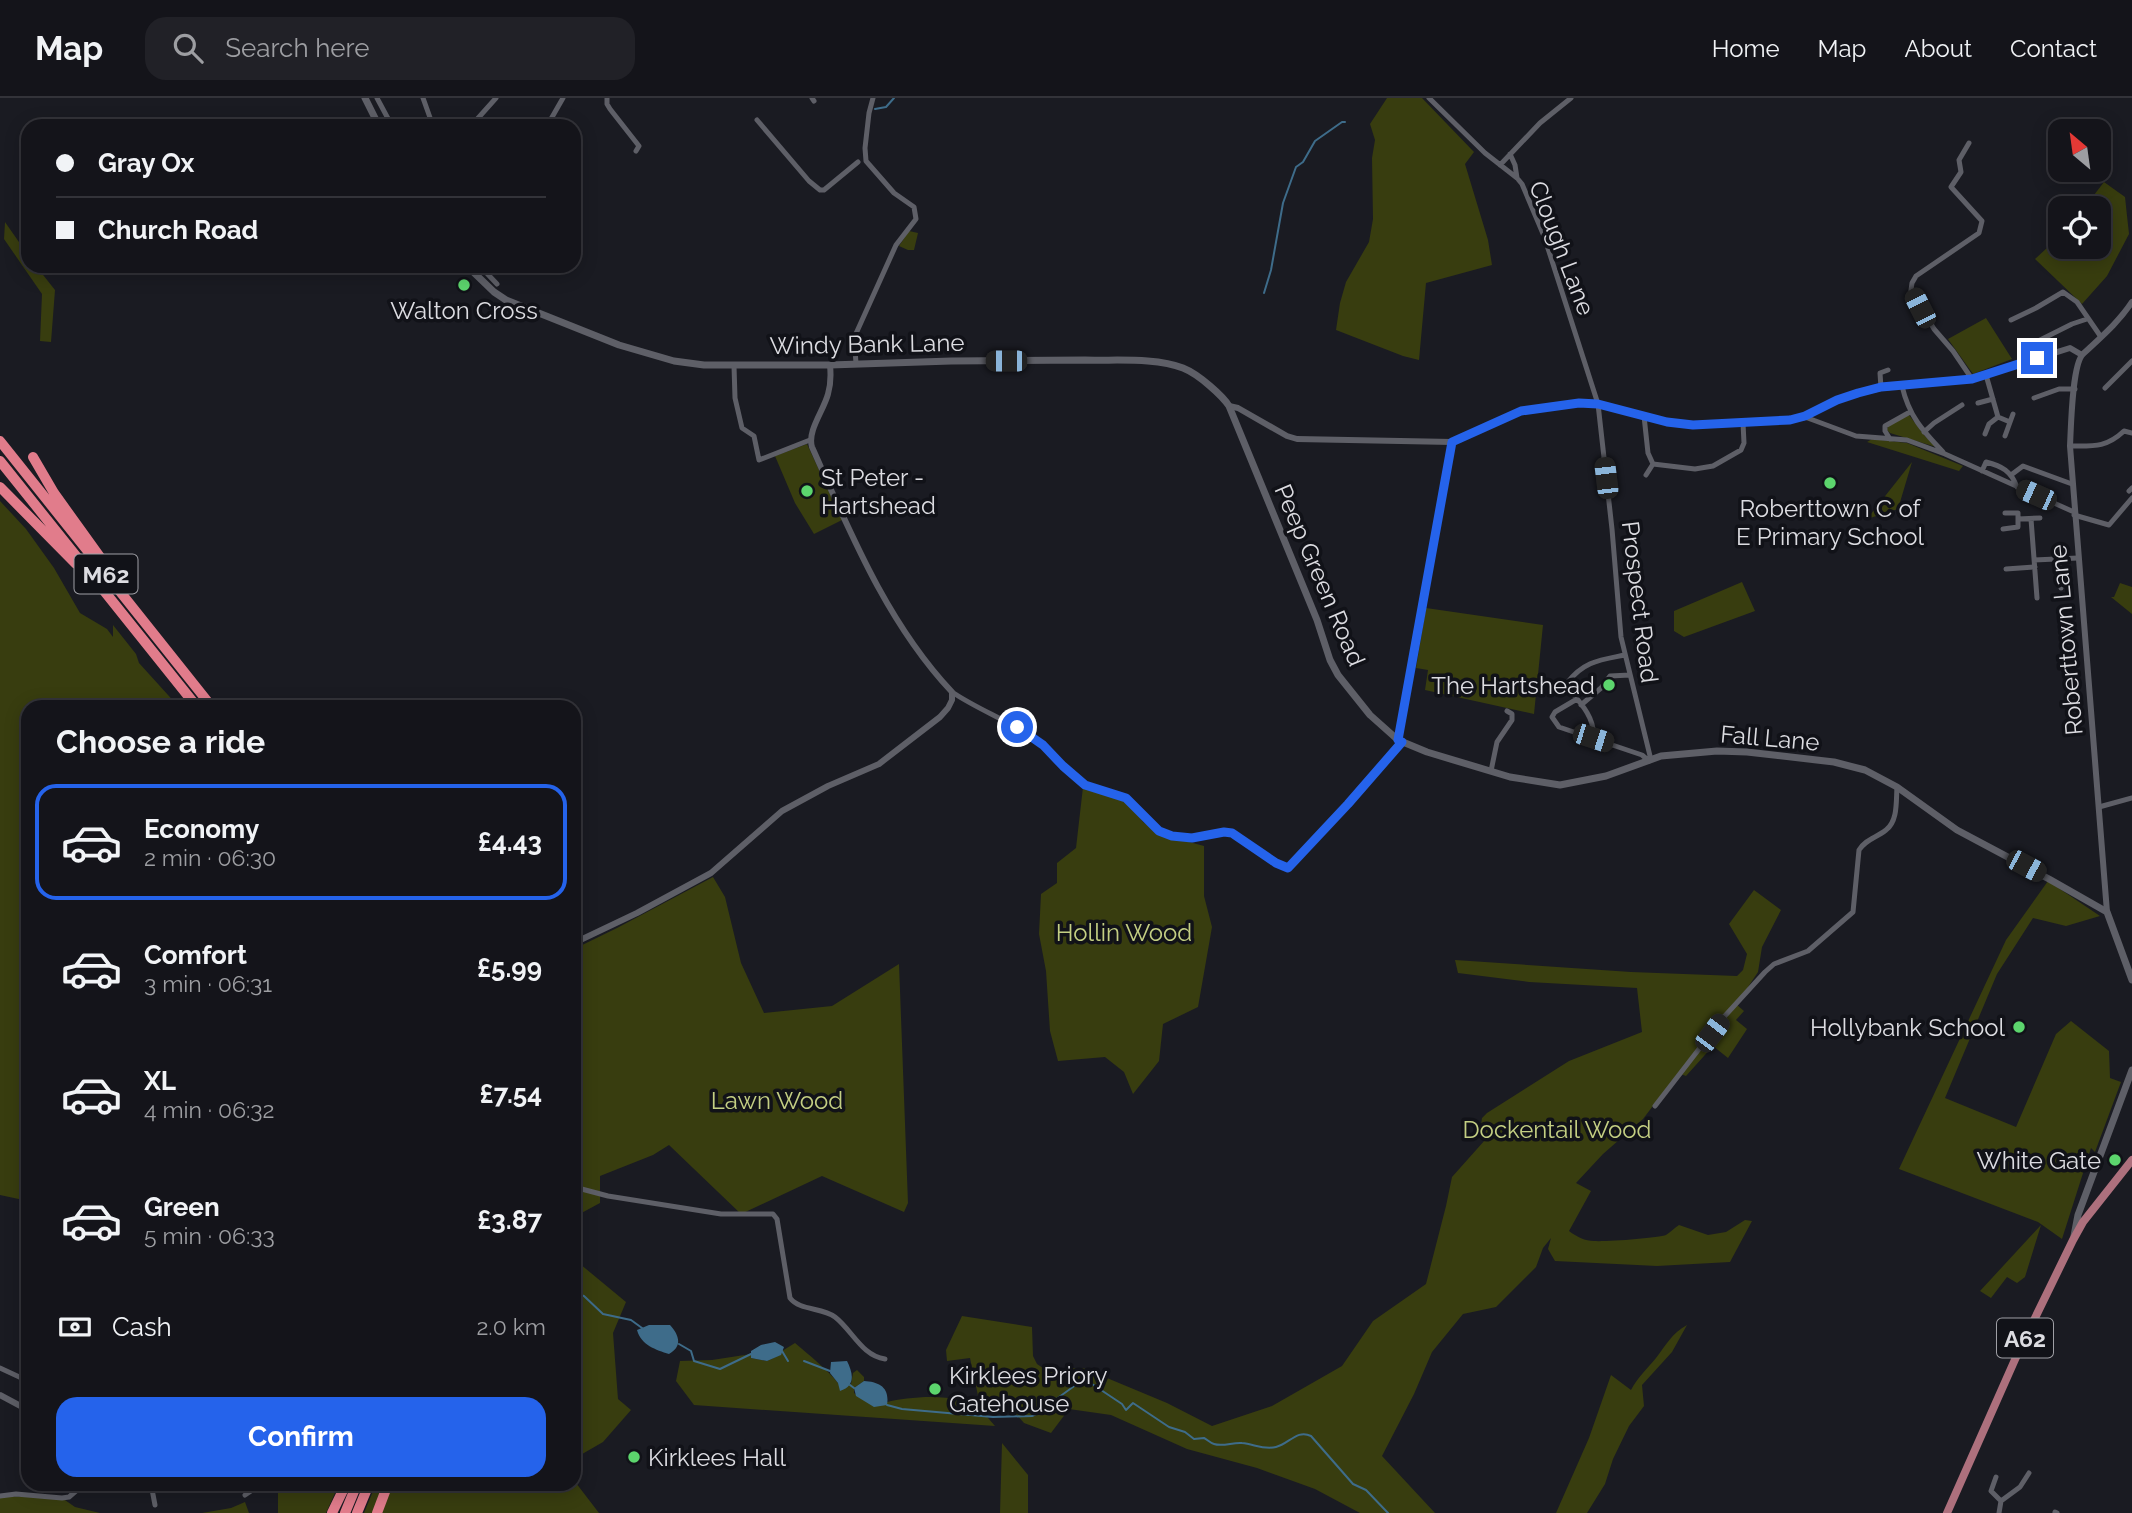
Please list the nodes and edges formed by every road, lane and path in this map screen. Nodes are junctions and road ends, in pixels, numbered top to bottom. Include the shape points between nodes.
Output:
1 (365, 98) edge
2 (377, 98) edge
3 (423, 98) edge
4 (483, 98) edge
5 (496, 98) edge
6 (562, 98) edge
7 (607, 98) edge
8 (1429, 98) edge
9 (1571, 98) edge
10 (864, 100) edge
11 (872, 100) edge
12 (491, 104) junction
13 (376, 119) edge
14 (388, 119) edge
15 (430, 119) edge
16 (477, 119) edge
17 (551, 119) edge
18 (757, 120) dead end
19 (1969, 143) dead end
20 (636, 151) dead end
21 (1510, 154) junction
22 (862, 158) junction
23 (1500, 165) junction
24 (1517, 177) junction
25 (478, 273) edge
26 (481, 273) edge
27 (497, 284) dead end
28 (2132, 302) edge
29 (2087, 319) junction
30 (2011, 320) dead end
31 (2101, 337) junction
32 (2026, 347) dead end
33 (2082, 355) junction
34 (2132, 361) edge
35 (856, 363) junction
36 (830, 365) junction
37 (734, 366) junction
38 (1888, 370) dead end
39 (1986, 375) junction
40 (1972, 379) junction
41 (1902, 386) junction
42 (1881, 387) junction
43 (2034, 387) dead end
44 (2105, 388) dead end
45 (2075, 389) junction
46 (1993, 399) junction
47 (1978, 403) dead end
48 (1598, 404) junction
49 (1962, 405) dead end
50 (1229, 406) junction
51 (1910, 412) junction
52 (2013, 414) dead end
53 (1644, 416) junction
54 (1805, 416) junction
55 (1998, 417) junction
56 (2010, 422) junction
57 (1743, 423) junction
58 (2132, 423) edge
59 (2124, 431) junction
60 (1924, 432) junction
61 (2132, 433) edge
62 (1985, 434) dead end
63 (2005, 436) dead end
64 (1890, 439) junction
65 (810, 440) junction
66 (0, 441) edge
67 (1452, 442) junction
68 (2070, 446) junction
69 (1945, 454) junction
70 (33, 457) dead end
71 (0, 461) edge
72 (1653, 464) junction
73 (1982, 471) junction
74 (1646, 475) dead end
75 (2011, 475) junction
76 (2072, 484) junction
77 (0, 487) edge
78 (2017, 487) junction
79 (2132, 498) edge
80 (2004, 513) dead end
81 (2074, 514) junction
82 (2040, 518) dead end
83 (2018, 519) junction
84 (2031, 519) junction
85 (2003, 529) dead end
86 (2078, 558) junction
87 (2059, 559) junction
88 (2034, 560) junction
89 (2035, 567) junction
90 (2006, 569) dead end
91 (2061, 588) dead end
92 (2038, 598) dead end
93 (131, 605) junction
94 (118, 607) junction
95 (1625, 655) junction
96 (1630, 675) junction
97 (952, 692) junction
98 (191, 700) edge
99 (206, 700) edge
100 (964, 700) junction
101 (1579, 702) junction
102 (948, 708) junction
103 (1513, 713) dead end
104 (1593, 738) junction
105 (1400, 741) junction
106 (1650, 761) junction
107 (1491, 771) junction
108 (1897, 787) junction
109 (2132, 798) edge
110 (2099, 807) junction
111 (2107, 912) junction
112 (581, 940) edge
113 (2132, 978) edge
114 (2132, 1070) edge
115 (1655, 1106) dead end
116 (2132, 1160) edge
117 (581, 1189) edge
118 (2087, 1190) junction
119 (2098, 1204) junction
120 (2082, 1205) junction
121 (2091, 1213) junction
122 (2073, 1240) junction
123 (885, 1359) dead end
124 (0, 1368) edge
125 (21, 1378) edge
126 (0, 1395) edge
127 (21, 1406) edge
128 (2028, 1473) dead end
129 (1996, 1477) dead end
130 (2020, 1487) junction
131 (76, 1491) edge
132 (152, 1491) edge
133 (251, 1491) edge
134 (343, 1491) edge
135 (354, 1491) edge
136 (366, 1491) edge
137 (385, 1491) edge
138 (2024, 1494) dead end
139 (245, 1495) dead end
140 (0, 1496) edge
141 (2001, 1501) junction
142 (155, 1504) dead end
143 (332, 1513) edge
144 (345, 1513) edge
145 (357, 1513) edge
146 (377, 1513) edge
147 (1947, 1513) edge
148 (1999, 1513) edge

1 - 13 main road
2 - 14 street
3 - 15 street
4 - 12 street
5 - 12 street
6 - 17 street
7 - 20 street via 610,109 639,146
8 - 23 street, Clough Lane
9 - 21 street
10 - 11 street
11 - 22 street
12 - 16 street
18 - 22 street via 820,190
19 - 40 street via 1959,160 1961,172 1951,187 1982,221 1979,233 1916,275 1911,290
21 - 23 street
21 - 24 street
22 - 35 street via 914,207 916,219 896,245 854,338
23 - 24 street, Clough Lane
24 - 48 street, Clough Lane via 1544,236
25 - 37 main road, Windy Bank Lane via 506,300 619,345 674,361
26 - 27 street, Windy Bank Lane
28 - 31 street
29 - 30 street via 2077,302 2063,292
29 - 31 street
29 - 32 street
31 - 33 street
33 - 39 street, Windy Bank Lane via 2070,348
33 - 45 street, Roberttown Lane
34 - 44 street
35 - 36 main road, Windy Bank Lane
35 - 50 main road, Windy Bank Lane via 1085,360 1170,364 1193,373
36 - 37 main road, Windy Bank Lane
36 - 65 street via 828,395
37 - 65 street via 742,428 754,436 759,460
38 - 42 street via 1880,373
39 - 40 street, Windy Bank Lane
39 - 46 street
40 - 41 street, Windy Bank Lane
41 - 42 street, Windy Bank Lane
41 - 51 street
42 - 54 street, Windy Bank Lane via 1837,400
43 - 45 street via 2036,397 2059,388
45 - 68 street, Roberttown Lane
46 - 47 street
46 - 55 street
48 - 53 street, Windy Bank Lane
48 - 67 street, Windy Bank Lane via 1521,411
48 - 95 street, Prospect Road
49 - 60 street
50 - 67 street, Windy Bank Lane via 1297,439
50 - 105 main road, Peep Green Road via 1330,660 1370,715
51 - 60 street
51 - 64 street via 1885,426
52 - 56 street
53 - 57 street, Windy Bank Lane via 1693,425
53 - 72 street
54 - 57 street, Windy Bank Lane
54 - 64 street via 1856,436
55 - 56 street
55 - 62 street
56 - 63 street
57 - 72 street via 1741,450 1713,466 1695,469
58 - 59 street
59 - 61 street
59 - 68 street via 2103,445
60 - 69 street
64 - 69 street via 1907,440
65 - 97 street via 902,631
66 - 93 highway, M62
67 - 105 street
68 - 76 street, Roberttown Lane
69 - 73 street
70 - 93 highway
71 - 94 highway, M62
72 - 74 street
73 - 75 street via 1986,461
73 - 78 street
75 - 76 street via 2023,466
75 - 78 street
76 - 81 street, Roberttown Lane
77 - 94 highway
78 - 81 street
79 - 81 street via 2109,525
80 - 83 street via 2018,513
81 - 86 street, Roberttown Lane
82 - 84 street
83 - 84 street
83 - 85 street via 2018,527
84 - 88 street
86 - 87 street
86 - 110 street, Roberttown Lane
87 - 88 street
87 - 91 street
88 - 89 street
89 - 90 street
89 - 92 street
93 - 99 highway, M62
94 - 98 highway, M62
95 - 96 street, Prospect Road
95 - 101 street via 1589,663 1573,676 1567,687
96 - 101 street via 1609,676 1601,688
96 - 106 street, Prospect Road
97 - 100 street
97 - 102 street
100 - 102 street
100 - 105 street via 1043,745 1085,785 1126,798 1159,831 1192,838 1232,833 1288,868
101 - 104 street via 1593,725
101 - 104 street via 1552,717 1565,730
102 - 112 street via 879,764 782,810 711,873
103 - 107 street via 1497,742
104 - 106 street
105 - 107 main road, Fall Lane
106 - 107 main road, Fall Lane via 1560,785
106 - 108 main road, Fall Lane via 1717,751 1747,752 1834,762 1865,770
108 - 111 main road, Fall Lane via 1957,830
108 - 115 street via 1892,825 1859,850 1853,912 1808,951 1765,972
109 - 110 street
110 - 111 street, Roberttown Lane
111 - 113 main road
114 - 118 main road
116 - 119 main road, A62
117 - 123 street via 720,1214 773,1214 790,1298 837,1318 866,1350
118 - 119 main road
118 - 120 main road
119 - 121 main road, A62
120 - 121 main road
120 - 122 main road
121 - 122 main road, A62
122 - 147 main road, A62
124 - 125 street
126 - 127 street
128 - 130 street
129 - 141 street via 1991,1491
130 - 138 street
130 - 141 street
131 - 140 street via 62,1498
132 - 142 street
133 - 139 street
134 - 143 highway
135 - 144 highway
136 - 145 highway
137 - 146 highway
141 - 148 street

